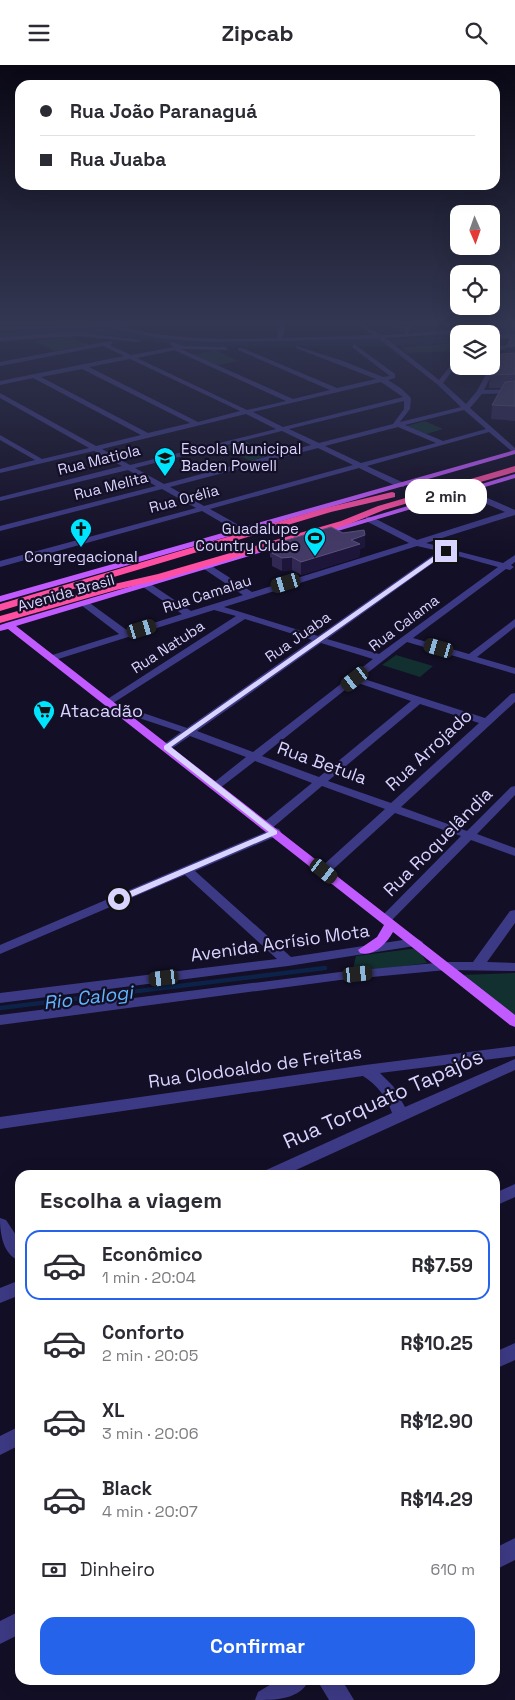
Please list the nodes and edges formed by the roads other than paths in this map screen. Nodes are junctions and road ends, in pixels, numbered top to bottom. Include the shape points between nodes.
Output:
1 (6, 398) edge
2 (76, 398) edge
3 (146, 398) edge
4 (218, 398) edge
5 (286, 398) edge
6 (304, 398) edge
7 (407, 398) edge
8 (408, 398) edge
9 (457, 398) edge
10 (475, 398) edge
11 (292, 401) junction
12 (467, 407) junction
13 (247, 412) junction
14 (197, 424) junction
15 (398, 425) junction
16 (283, 429) junction
17 (490, 430) junction
18 (148, 436) junction
19 (0, 437) edge
20 (443, 443) junction
21 (320, 446) junction
22 (95, 448) junction
23 (515, 452) edge
24 (515, 459) edge
25 (40, 461) junction
26 (360, 465) junction
27 (128, 467) junction
28 (515, 469) edge
29 (0, 471) edge
30 (515, 476) edge
31 (401, 485) junction
32 (164, 487) junction
33 (464, 491) junction
34 (0, 499) edge
35 (203, 508) junction
36 (514, 513) edge
37 (369, 519) junction
38 (0, 529) edge
39 (241, 530) junction
40 (416, 543) junction
41 (446, 551) junction
42 (515, 558) edge
43 (0, 564) edge
44 (207, 567) junction
45 (510, 567) edge
46 (146, 585) junction
47 (250, 595) junction
48 (0, 599) edge
49 (84, 603) junction
50 (215, 607) junction
51 (0, 608) edge
52 (190, 615) junction
53 (243, 616) junction
54 (515, 622) edge
55 (3, 624) edge
56 (126, 634) junction
57 (407, 639) junction
58 (320, 640) junction
59 (471, 657) junction
60 (52, 658) junction
61 (380, 658) junction
62 (515, 671) edge
63 (355, 679) junction
64 (419, 699) junction
65 (514, 699) edge
66 (113, 705) junction
67 (486, 721) junction
68 (190, 732) junction
69 (167, 747) junction
70 (254, 758) junction
71 (321, 782) junction
72 (216, 786) junction
73 (515, 789) edge
74 (393, 807) junction
75 (271, 829) junction
76 (469, 835) junction
77 (515, 852) edge
78 (187, 870) junction
79 (324, 871) junction
80 (515, 914) edge
81 (388, 921) junction
82 (416, 942) junction
83 (0, 950) edge
84 (365, 950) junction
85 (334, 955) junction
86 (288, 962) junction
87 (446, 966) junction
88 (477, 966) junction
89 (515, 967) edge
90 (340, 976) junction
91 (0, 998) edge
92 (0, 1019) edge
93 (515, 1022) edge
94 (515, 1051) edge
95 (515, 1064) edge
96 (365, 1070) junction
97 (400, 1117) junction
98 (0, 1123) edge
99 (281, 1170) edge
100 (515, 1190) edge
101 (500, 1198) edge
102 (0, 1225) edge
103 (15, 1247) edge
104 (15, 1289) edge
105 (0, 1296) edge
106 (515, 1351) edge
107 (500, 1358) edge
108 (15, 1438) edge
109 (0, 1445) edge
110 (515, 1548) edge
111 (500, 1557) edge
112 (15, 1625) edge
113 (0, 1633) edge
114 (290, 1685) edge
115 (332, 1685) edge
116 (266, 1700) edge
117 (342, 1700) edge

1 - 22 street
2 - 18 street
3 - 14 street
4 - 13 street
5 - 11 street
6 - 11 street
7 - 16 street, Rua Matiola
8 - 15 street via 407,409 396,423
9 - 12 street
10 - 12 street
11 - 13 street
12 - 15 street, Rua Melita
12 - 17 street
13 - 14 street
13 - 16 street
14 - 18 street
15 - 20 street
15 - 21 street, Rua Melita
16 - 21 street
16 - 27 street, Rua Matiola
17 - 20 street, Rua Orélia
17 - 23 street
18 - 22 street
19 - 25 street
20 - 26 street, Rua Orélia
21 - 26 street
21 - 32 street, Rua Melita
22 - 25 street
22 - 27 street
23 - 31 main road, Avenida Brasil
24 - 51 highway, Avenida Brasil via 328,510
25 - 29 street
26 - 31 street
26 - 35 street, Rua Orélia
27 - 32 street
27 - 34 street, Rua Matiola
28 - 55 highway, Avenida Brasil via 170,575 114,587
30 - 33 main road, Avenida Brasil
31 - 39 main road, Avenida Brasil
32 - 35 street
32 - 38 street, Rua Melita
33 - 36 street
33 - 37 main road, Avenida Brasil
35 - 39 street
35 - 43 street, Rua Orélia
36 - 40 street, Rua Camalau
37 - 40 street
37 - 44 main road, Avenida Brasil
39 - 48 main road, Avenida Brasil
40 - 41 street
40 - 47 street, Rua Camalau
41 - 45 street
41 - 58 street, Rua Juaba
42 - 45 street, Rua Calama
44 - 46 main road, Avenida Brasil
44 - 47 street
45 - 57 street, Rua Calama
46 - 49 main road, Avenida Brasil
46 - 52 street
47 - 50 street, Rua Camalau
49 - 55 main road, Avenida Brasil
49 - 56 street
50 - 52 street, Rua Camalau
50 - 53 street
52 - 56 street, Rua Camalau
53 - 58 street
53 - 66 street, Rua Natuba
54 - 59 street
55 - 60 main road
56 - 60 street, Rua Camalau
57 - 59 street
57 - 61 street, Rua Calama
58 - 61 street
58 - 68 street, Rua Juaba
59 - 62 street
60 - 66 main road
61 - 63 street, Rua Calama
63 - 64 street
63 - 70 street, Rua Calama
64 - 67 street
64 - 71 street
65 - 67 street, Rua Arrojado
66 - 68 street, Rua Betula
66 - 69 main road
67 - 74 street, Rua Arrojado
68 - 69 street, Rua Juaba
68 - 70 street, Rua Betula
69 - 72 main road
70 - 71 street, Rua Betula
70 - 72 street, Rua Calama
71 - 74 street, Rua Betula
71 - 75 street
72 - 75 main road
73 - 76 street, Rua Roquelândia
74 - 76 street, Rua Betula
74 - 79 street, Rua Arrojado
75 - 78 street
75 - 79 main road
76 - 77 street, Rua Betula
76 - 81 street, Rua Roquelândia
78 - 83 street
78 - 86 street
79 - 81 main road
80 - 88 street
81 - 82 main road
81 - 84 main road via 382,940
82 - 84 street, Avenida Acrísio Mota
82 - 87 main road
84 - 85 street, Avenida Acrísio Mota
85 - 86 street, Avenida Acrísio Mota
85 - 90 street
86 - 91 street, Avenida Acrísio Mota
87 - 88 street
87 - 90 street
87 - 93 main road
88 - 89 street
90 - 92 street
94 - 96 street, Rua Clodoaldo de Freitas
95 - 97 street, Rua Torquato Tapajós
96 - 97 street via 387,1086 394,1096
96 - 98 street, Rua Clodoaldo de Freitas
97 - 99 street, Rua Torquato Tapajós
100 - 101 street
102 - 103 street
104 - 105 street
106 - 107 street
108 - 109 street
110 - 111 street
112 - 113 street
114 - 116 street
115 - 117 street

